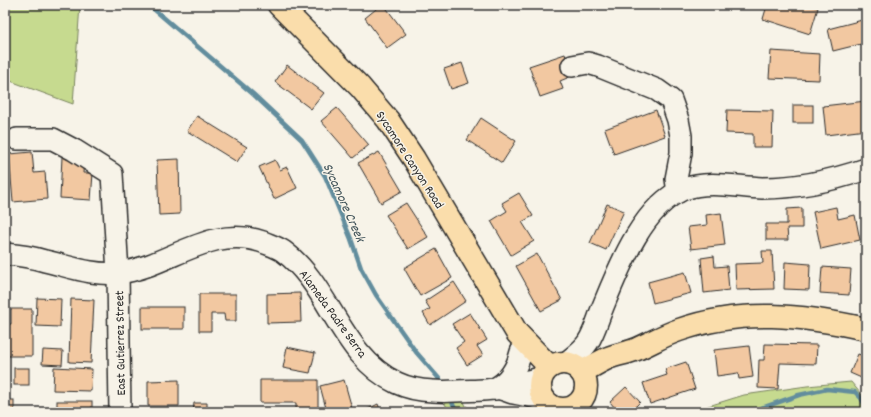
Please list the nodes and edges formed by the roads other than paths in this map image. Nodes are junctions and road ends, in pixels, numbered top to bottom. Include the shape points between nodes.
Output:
1 (279, 5) edge
2 (572, 66) dead end
3 (17, 139) dead end
4 (866, 169) edge
5 (678, 192) junction
6 (5, 254) edge
7 (118, 273) junction
8 (866, 328) edge
9 (589, 339) junction
10 (519, 343) junction
11 (637, 349) junction
12 (607, 358) junction
13 (563, 388) edge
14 (498, 389) junction
15 (120, 412) edge

1 - 10 main road, Sycamore Canyon Road via 360,87 388,120 414,159
2 - 5 street via 588,63 598,66 657,90 671,100 681,136 676,179
3 - 7 street, East Gutierrez Street via 53,139 112,174
4 - 5 street via 788,186 763,188 716,184
5 - 9 street via 657,209 641,228 620,266
6 - 7 street, Alameda Padre Serra via 100,273
7 - 14 street, Alameda Padre Serra via 219,239 258,240 281,250 301,267 353,345 391,380 422,390
7 - 15 street, East Gutierrez Street
8 - 11 main road via 803,317 742,317 679,330
9 - 12 street via 599,355
9 - 13 street via 588,354
10 - 13 main road, Sycamore Canyon Road via 544,362
10 - 14 street via 518,364
11 - 12 main road
11 - 13 main road via 625,362
12 - 13 main road
13 - 14 street, Alameda Padre Serra via 514,384

